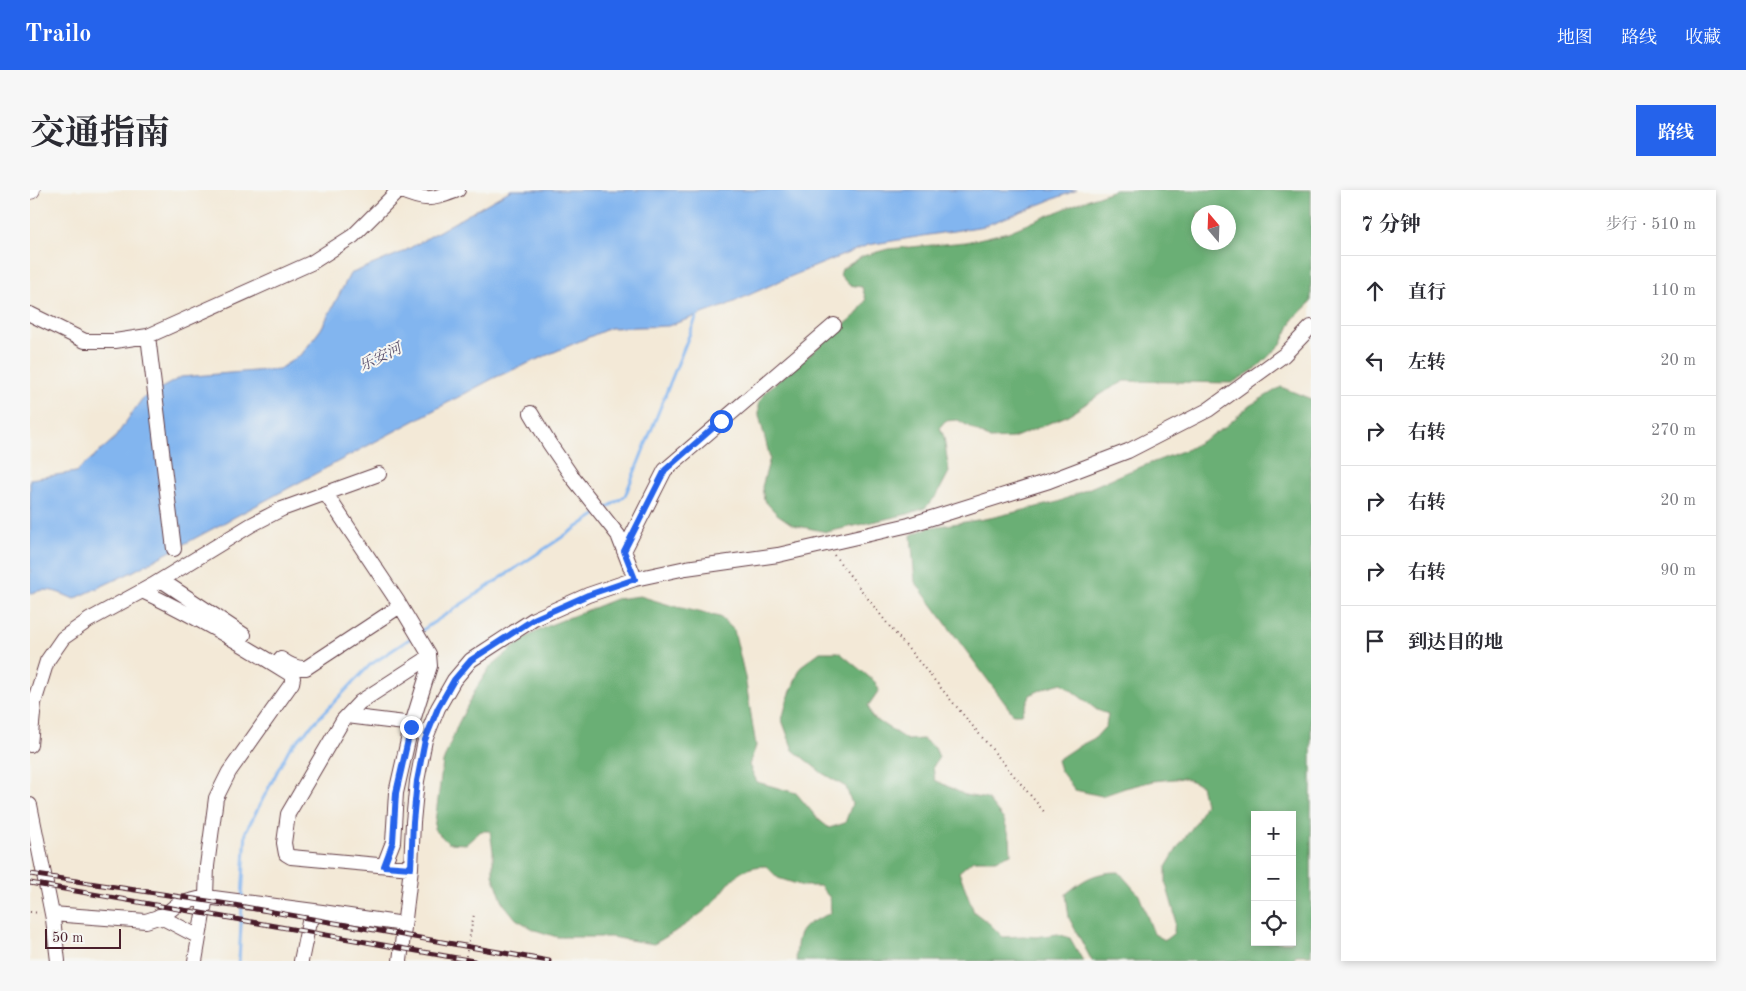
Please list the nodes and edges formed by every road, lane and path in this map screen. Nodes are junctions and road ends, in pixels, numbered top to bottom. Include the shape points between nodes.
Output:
1 (399, 190) edge
2 (458, 190) edge
3 (30, 314) edge
4 (834, 325) dead end
5 (1311, 327) edge
6 (148, 336) junction
7 (531, 413) dead end
8 (379, 474) dead end
9 (326, 494) junction
10 (825, 544) junction
11 (174, 549) dead end
12 (624, 551) junction
13 (635, 579) junction
14 (161, 580) junction
15 (142, 592) junction
16 (400, 606) junction
17 (429, 654) junction
18 (347, 716) junction
19 (413, 724) junction
20 (30, 745) edge
21 (30, 805) edge
22 (1046, 814) dead end
23 (384, 866) junction
24 (411, 868) junction
25 (206, 897) junction
26 (322, 912) junction
27 (52, 914) junction
28 (474, 914) dead end
29 (159, 916) junction
30 (404, 924) junction
31 (199, 937) junction
32 (58, 961) edge
33 (195, 961) edge
34 (301, 961) edge
35 (400, 961) edge
36 (465, 961) edge

1 - 2 street via 421,199 437,198
1 - 6 street via 353,236 311,263
3 - 6 street via 85,341 115,342
4 - 12 street via 665,470
5 - 10 street via 1284,355 1208,410 1128,451 1049,481 918,522
6 - 11 street
7 - 12 street via 573,478 618,535
8 - 9 street
9 - 14 street via 282,509 251,525
9 - 16 street
10 - 13 street via 778,556 686,568
10 - 22 path
12 - 13 street
13 - 24 street via 534,619 471,660 454,680 425,740 416,789
14 - 15 street
14 - 16 street via 289,665 300,669
15 - 20 street via 63,638 48,661 34,703
15 - 25 street via 228,635 293,678 229,772 216,798
16 - 17 street
17 - 18 street via 425,660 360,702
17 - 19 street via 430,666
18 - 19 street
18 - 23 street via 288,814 284,843 286,854 291,858
19 - 23 street via 396,793 393,842
21 - 27 street
23 - 24 street
24 - 30 street
25 - 26 street
25 - 29 street via 178,904
25 - 31 street
26 - 30 street
26 - 34 street via 310,922
27 - 29 street via 138,922
27 - 32 street
28 - 36 path
29 - 31 street
30 - 35 street
31 - 33 street

